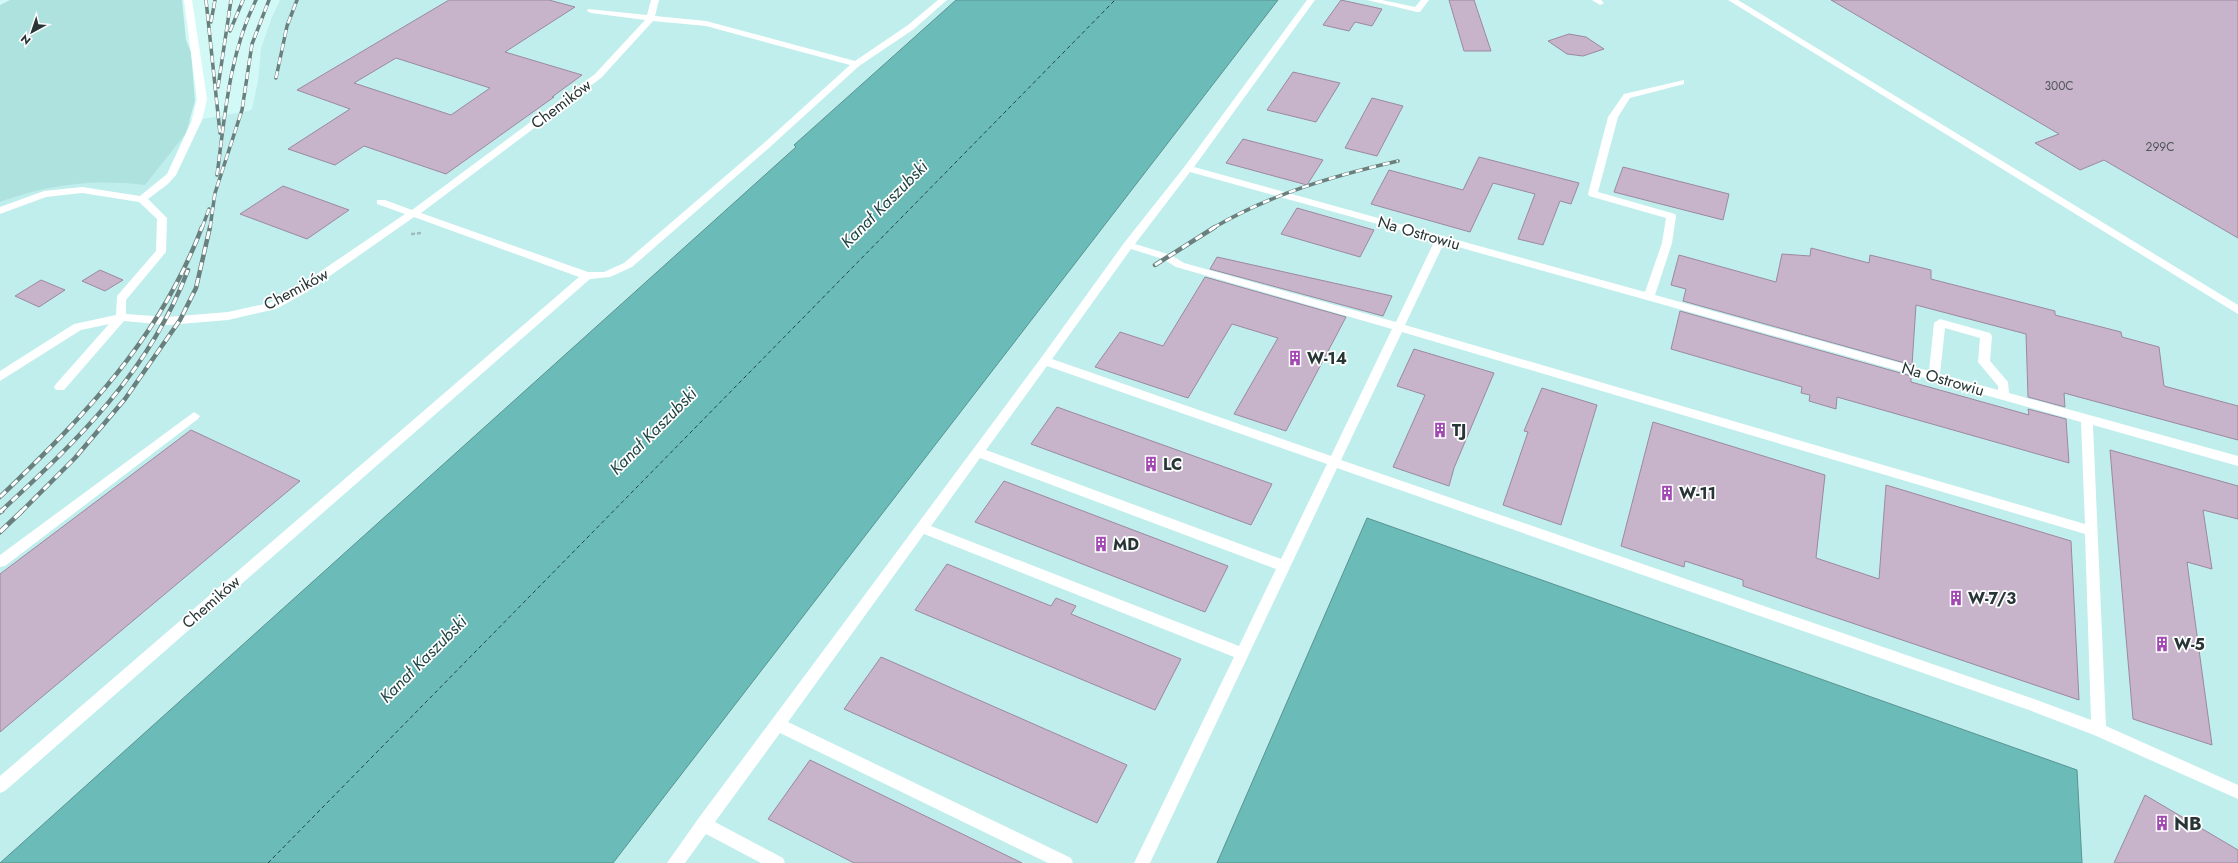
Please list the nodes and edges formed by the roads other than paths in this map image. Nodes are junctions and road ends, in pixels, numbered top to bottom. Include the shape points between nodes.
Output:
1 (188, 0) edge
2 (943, 0) edge
3 (1311, 0) edge
4 (1371, 0) edge
5 (1425, 0) edge
6 (1732, 0) edge
7 (656, 1) edge
8 (591, 11) dead end
9 (650, 18) junction
10 (856, 64) junction
11 (1681, 82) dead end
12 (1188, 168) junction
13 (142, 199) junction
14 (381, 202) dead end
15 (0, 211) edge
16 (413, 214) junction
17 (1441, 239) junction
18 (1128, 245) junction
19 (587, 276) junction
20 (1649, 297) junction
21 (2238, 310) edge
22 (121, 317) junction
23 (1398, 327) junction
24 (1045, 362) junction
25 (1934, 376) junction
26 (0, 377) edge
27 (60, 387) dead end
28 (2003, 395) junction
29 (194, 416) dead end
30 (2087, 419) junction
31 (978, 452) junction
32 (2238, 461) edge
33 (1334, 462) junction
34 (922, 528) junction
35 (2092, 531) junction
36 (0, 562) edge
37 (1284, 566) junction
38 (1242, 654) junction
39 (777, 724) junction
40 (2099, 730) junction
41 (0, 786) edge
42 (2238, 792) edge
43 (703, 824) junction
44 (675, 863) edge
45 (777, 863) edge
46 (1065, 863) edge
47 (1142, 863) edge

1 - 13 lane via 202,99 197,120 171,175
2 - 10 lane via 911,27
3 - 12 lane
4 - 5 lane via 1417,10
6 - 21 lane
7 - 9 lane, Chemików
8 - 9 lane
9 - 10 lane via 706,24
9 - 16 lane, Chemików via 598,76
10 - 19 lane via 628,265 606,275
11 - 20 lane via 1627,96 1613,117 1593,194 1670,216 1667,243
12 - 17 lane, Na Ostrowiu
12 - 18 lane
13 - 15 lane via 82,190 44,194
13 - 22 lane via 162,218 161,252 121,299
14 - 16 lane
16 - 19 lane
16 - 22 lane, Chemików via 333,270 272,306 228,316 167,321
17 - 20 lane, Na Ostrowiu
17 - 23 lane
18 - 23 lane via 1167,257 1180,265
18 - 24 lane
19 - 41 lane, Chemików
20 - 25 lane, Na Ostrowiu
22 - 26 lane, Chemików via 78,326
22 - 27 lane
23 - 33 lane
23 - 35 lane
24 - 31 lane
24 - 33 lane
25 - 28 lane, Na Ostrowiu
25 - 28 lane via 1940,323 1986,336 1984,362 2004,385
28 - 30 lane, Na Ostrowiu
29 - 36 lane
30 - 32 lane, Na Ostrowiu
30 - 35 lane
31 - 34 lane
31 - 37 lane
33 - 37 lane
33 - 40 lane
34 - 38 lane
34 - 39 lane
35 - 40 lane
37 - 38 lane
38 - 47 lane
39 - 43 lane
39 - 46 lane
40 - 42 lane
43 - 44 lane
43 - 45 lane

